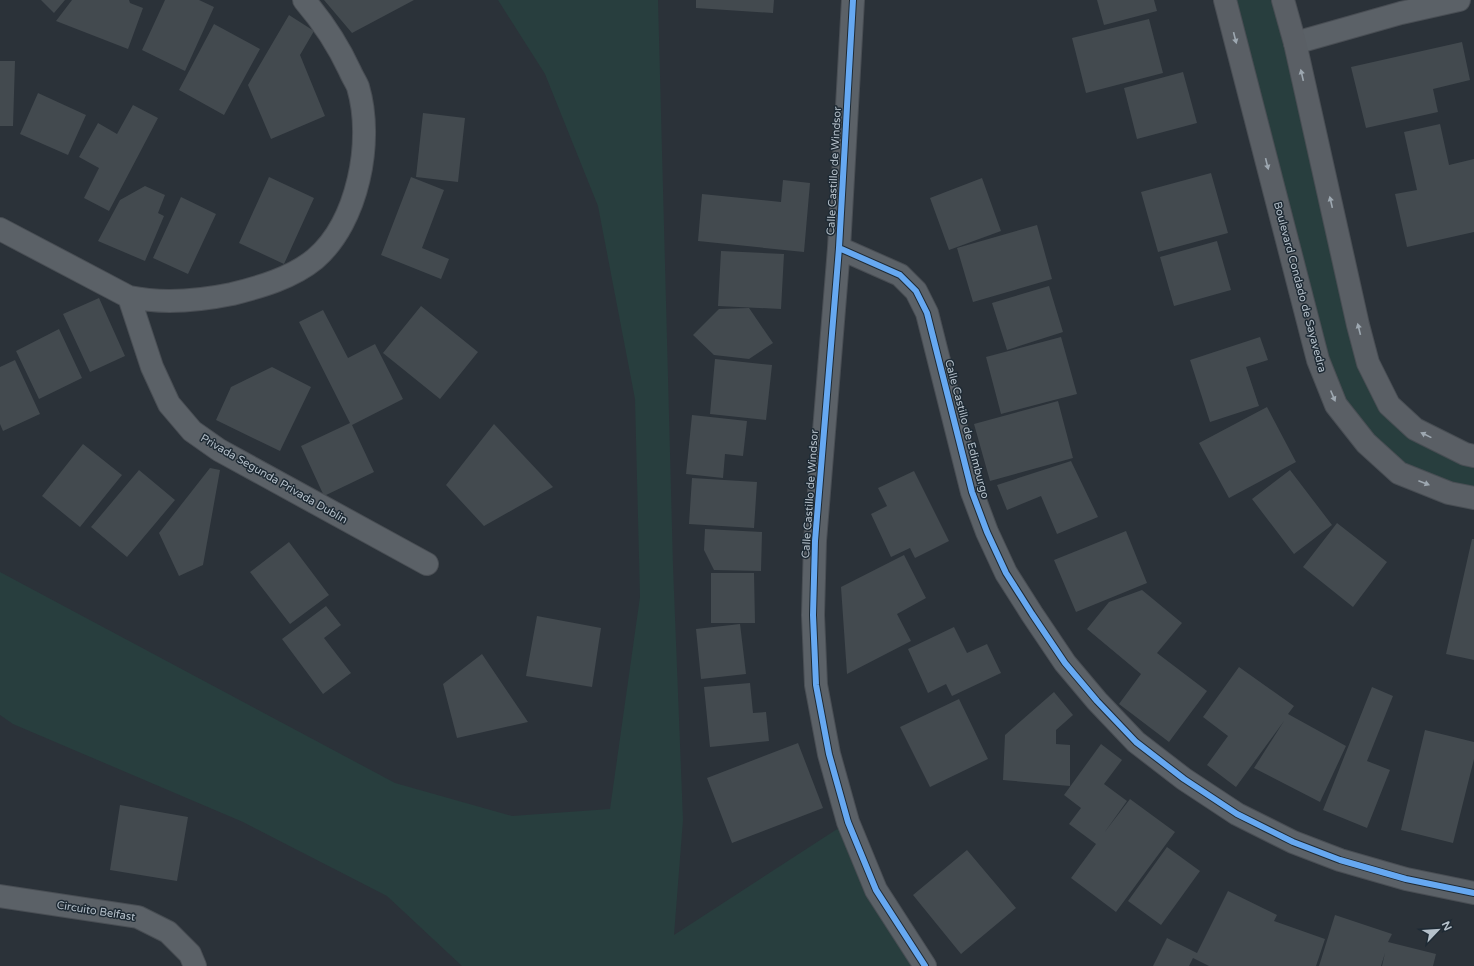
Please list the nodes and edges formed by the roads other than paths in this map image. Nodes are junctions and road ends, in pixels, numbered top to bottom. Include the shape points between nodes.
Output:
1 (304, 0) edge
2 (853, 0) edge
3 (1225, 0) edge
4 (1284, 0) edge
5 (1459, 0) edge
6 (1295, 43) junction
7 (0, 229) edge
8 (839, 248) junction
9 (129, 297) junction
10 (1474, 456) edge
11 (1474, 498) edge
12 (427, 564) dead end
13 (1474, 892) edge
14 (0, 896) edge
15 (195, 966) edge
16 (925, 966) edge

1 - 9 street via 342,53 358,87 364,124 362,161 355,194 345,220 332,242 314,259 287,276 260,288 218,297 179,301 148,301
2 - 8 street, Calle Castillo de Windsor
3 -> 11 street, Boulevard Condado de Sayavedra via 1318,360 1336,405 1366,444 1398,473 1449,493
4 - 6 street
5 - 6 street via 1401,13
10 -> 6 street via 1415,430 1389,405 1368,363
7 - 9 street
8 - 13 street, Calle Castillo de Edimburgo via 900,275 916,292 927,313 972,492 1006,573 1065,663 1096,701 1136,742 1184,779 1237,814 1293,842 1340,860 1406,879
8 - 16 street, Calle Castillo de Windsor via 815,541 813,615 816,685 830,754 848,822 876,890
9 - 12 street, Privada Segunda Privada Dublin via 152,366 169,404 192,431 219,450
14 - 15 street, Circuito Belfast via 138,917 168,932 190,954

